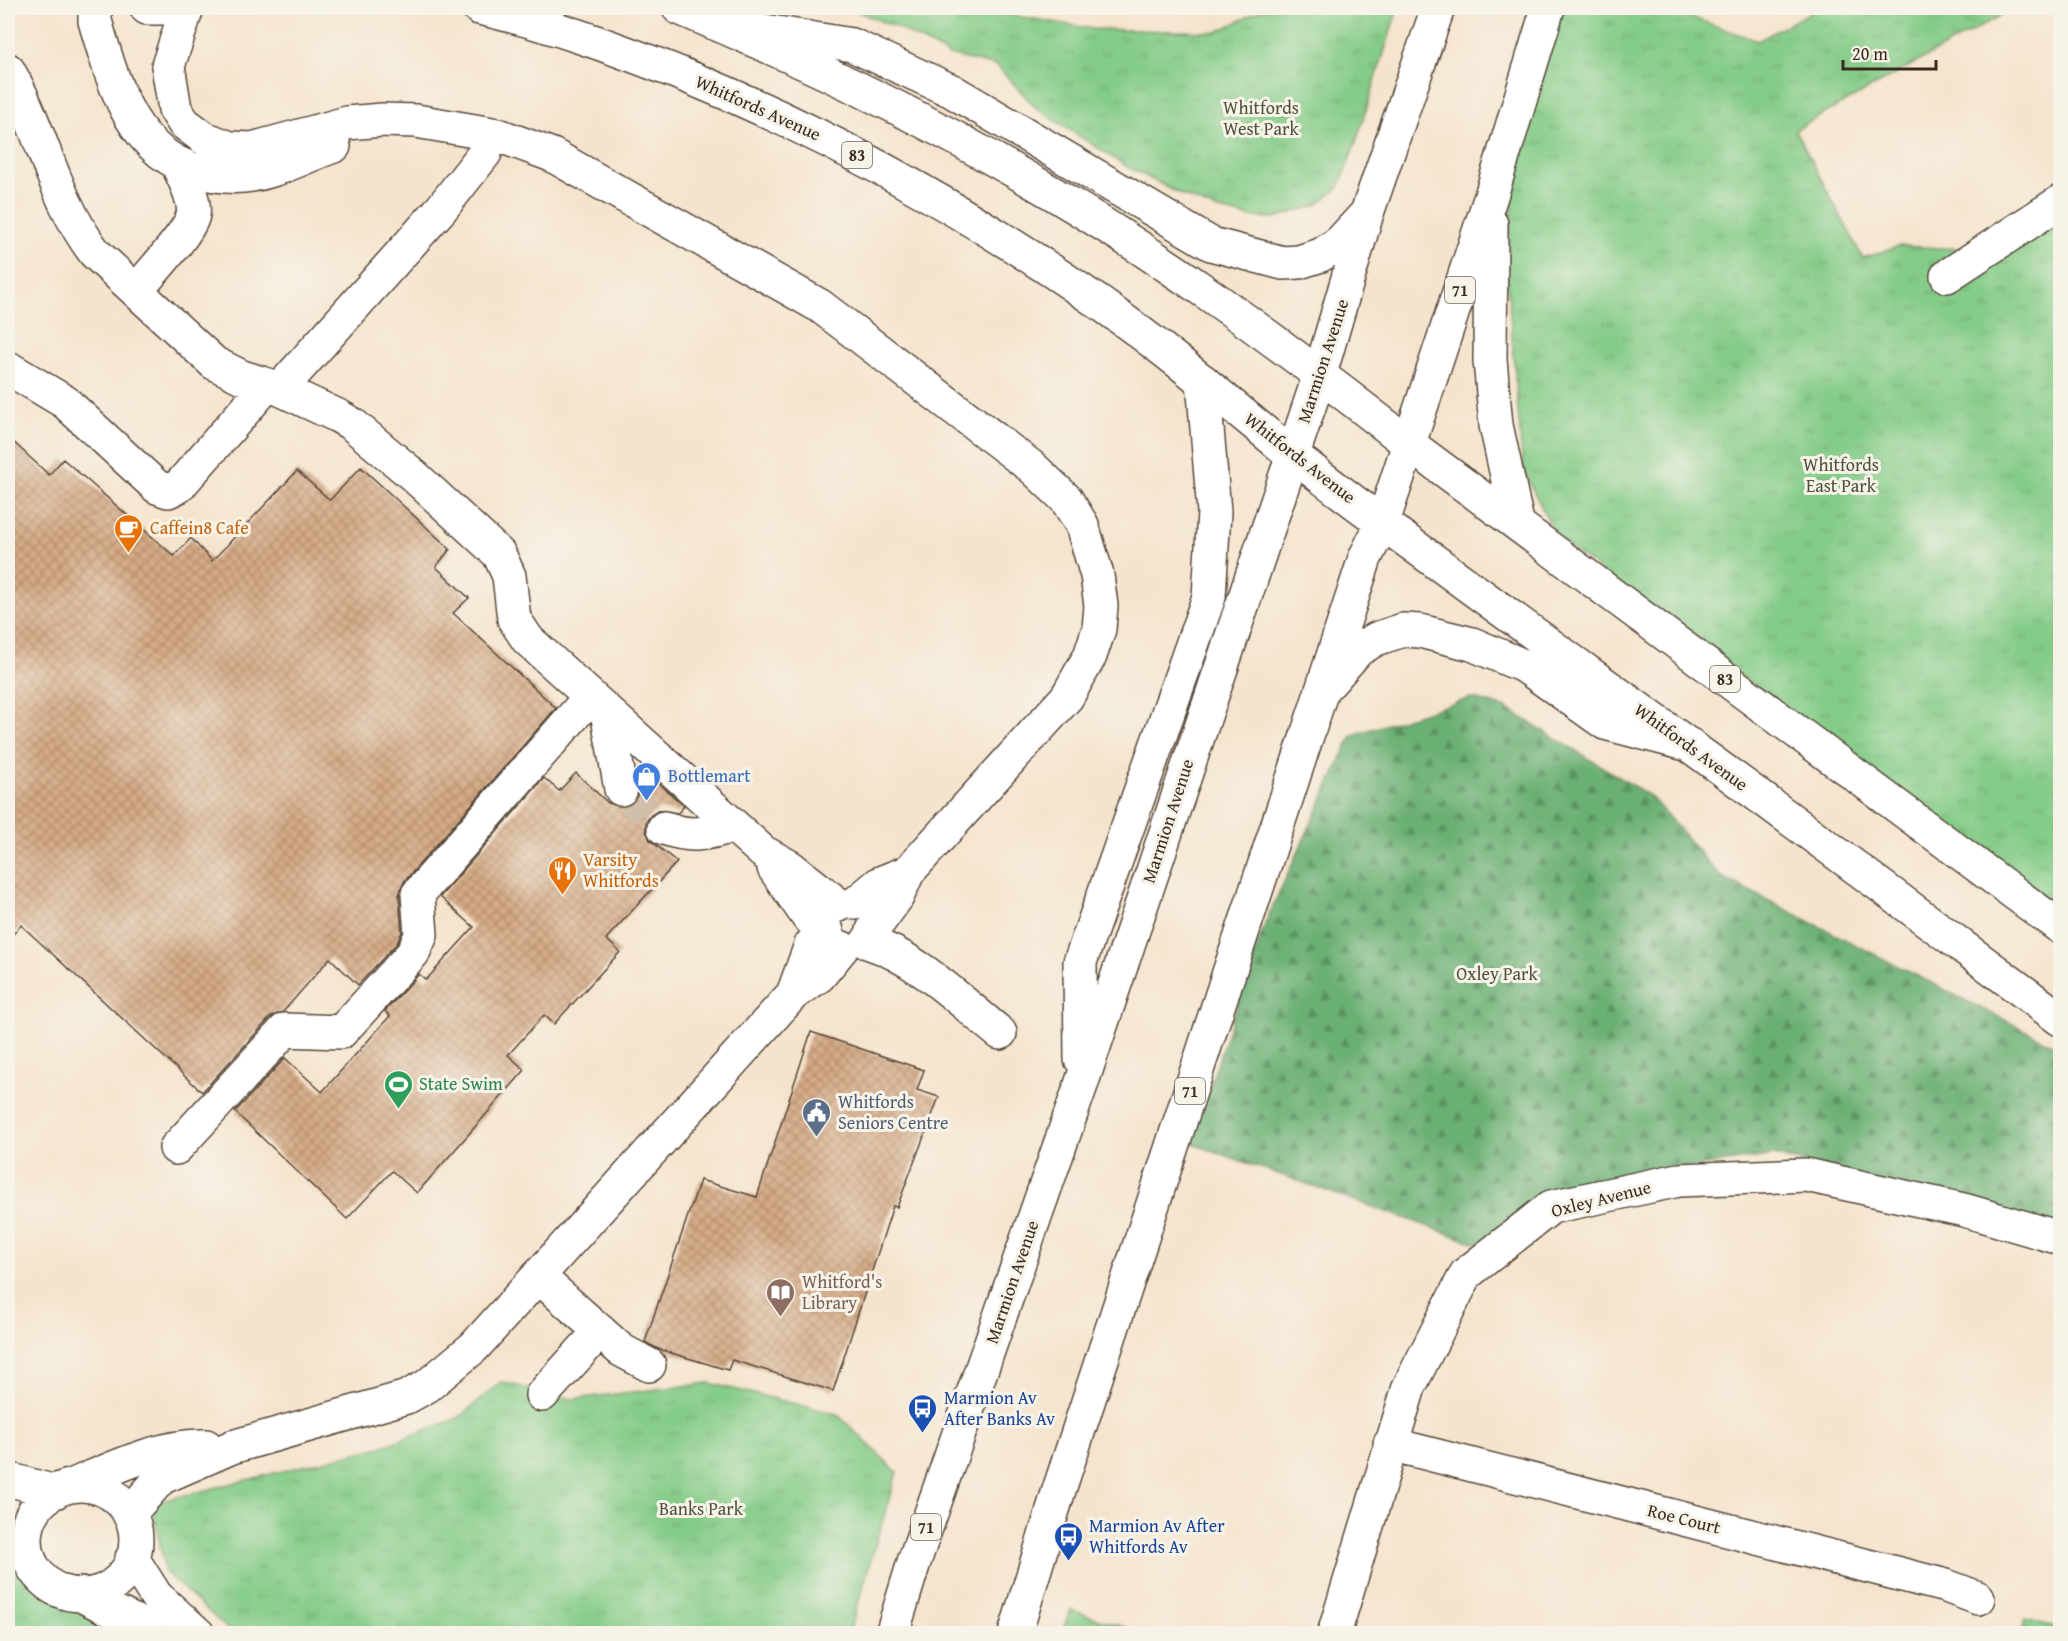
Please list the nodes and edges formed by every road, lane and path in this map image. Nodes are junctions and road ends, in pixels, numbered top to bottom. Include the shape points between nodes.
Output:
1 (95, 8) edge
2 (147, 8) edge
3 (172, 8) edge
4 (187, 8) edge
5 (478, 8) edge
6 (679, 8) edge
7 (1438, 8) edge
8 (1548, 8) edge
9 (714, 22) junction
10 (8, 70) edge
11 (485, 153) junction
12 (178, 165) junction
13 (1491, 196) junction
14 (634, 202) junction
15 (2061, 202) edge
16 (1367, 213) junction
17 (1947, 276) dead end
18 (136, 291) junction
19 (8, 368) edge
20 (1320, 374) junction
21 (1203, 381) junction
22 (274, 387) junction
23 (1409, 444) junction
24 (1293, 454) junction
25 (1383, 522) junction
26 (1517, 522) junction
27 (1321, 693) junction
28 (598, 704) junction
29 (1690, 745) junction
30 (621, 789) tunnel mouth
31 (733, 826) junction
32 (664, 828) tunnel mouth
33 (2061, 927) edge
34 (840, 928) junction
35 (2061, 1019) edge
36 (1000, 1033) dead end
37 (1081, 1085) junction
38 (176, 1148) dead end
39 (2061, 1238) edge
40 (538, 1276) junction
41 (600, 1331) junction
42 (649, 1365) dead end
43 (542, 1395) dead end
44 (1390, 1444) junction
45 (232, 1447) junction
46 (8, 1479) edge
47 (63, 1489) junction
48 (129, 1514) junction
49 (17, 1535) edge
50 (132, 1558) junction
51 (79, 1594) junction
52 (1978, 1598) dead end
53 (150, 1634) edge
54 (198, 1634) edge
55 (892, 1634) edge
56 (1015, 1634) edge
57 (1335, 1634) edge

1 - 12 main road via 107,60 127,112 135,127
2 - 3 main road
4 - 14 main road via 168,66 175,109 184,123 204,138 230,148 252,149 347,123 382,120 449,125 498,135 552,155
5 - 21 main road, Whitfords Avenue / 83 via 519,17 643,59 807,128 1005,239 1105,306
6 - 9 main road, 83
7 - 16 main road, Marmion Avenue / 71
8 - 13 main road, 71
9 - 16 main road via 852,45 917,73 1211,244 1282,263 1299,262 1321,255 1340,242
9 - 20 main road, 83 via 904,110 1010,168 1157,260
10 - 18 main road via 80,233 95,253
11 - 12 main road via 448,143 393,138 336,145 280,168 251,175 212,175
11 - 14 main road via 615,201
11 - 22 main road via 441,209
12 - 18 main road via 191,196 193,215
13 - 23 main road, 71
13 - 26 main road via 1490,360 1496,425
14 - 34 main road via 820,306 1033,468 1066,499 1082,525 1097,575 1099,630 1090,657 1067,697 908,872 880,883
15 - 17 main road
16 - 20 main road, Marmion Avenue / 71
18 - 22 main road via 214,363
19 - 22 main road via 65,402 157,487 168,491 179,486
20 - 23 main road, 83
20 - 24 main road, Marmion Avenue / 71
21 - 24 main road, Whitfords Avenue / 83
21 - 37 main road via 1214,512 1209,597 1080,962
22 - 28 main road via 352,424 499,554 507,568 514,619 521,631
23 - 25 main road, 71
23 - 26 main road, 83
24 - 25 main road, Whitfords Avenue / 83
24 - 37 main road, Marmion Avenue / 71
25 - 27 main road, 71 via 1365,558
25 - 29 main road, Whitfords Avenue / 83
26 - 33 main road, 83
27 - 29 main road via 1358,650 1403,630 1420,631 1472,644 1526,667 1605,723
27 - 56 main road, 71
28 - 30 main road
28 - 31 main road
28 - 38 main road via 418,894 421,935 412,952 341,1032 285,1030
29 - 35 main road, Whitfords Avenue / 83
31 - 32 main road via 707,834 684,835
31 - 34 main road via 763,852 790,867
34 - 36 main road via 923,972
34 - 40 main road via 793,994
37 - 55 main road, Marmion Avenue / 71
39 - 44 main road, Oxley Avenue via 1964,1210 1806,1175 1679,1180 1551,1208 1466,1274 1409,1387
40 - 41 main road
40 - 45 main road via 474,1347 427,1386 407,1397
41 - 42 main road via 621,1350
41 - 43 main road
44 - 52 main road, Roe Court via 1946,1586
44 - 57 main road, Oxley Avenue
45 - 47 main road via 196,1445 136,1458
45 - 48 main road via 161,1478
46 - 47 main road
47 - 48 main road via 88,1486 104,1490
47 - 49 main road via 39,1504 27,1530
48 - 50 main road via 136,1536
49 - 51 main road via 41,1578 63,1591
50 - 51 main road via 124,1574 111,1585
50 - 54 main road via 156,1596
51 - 53 main road via 136,1622

